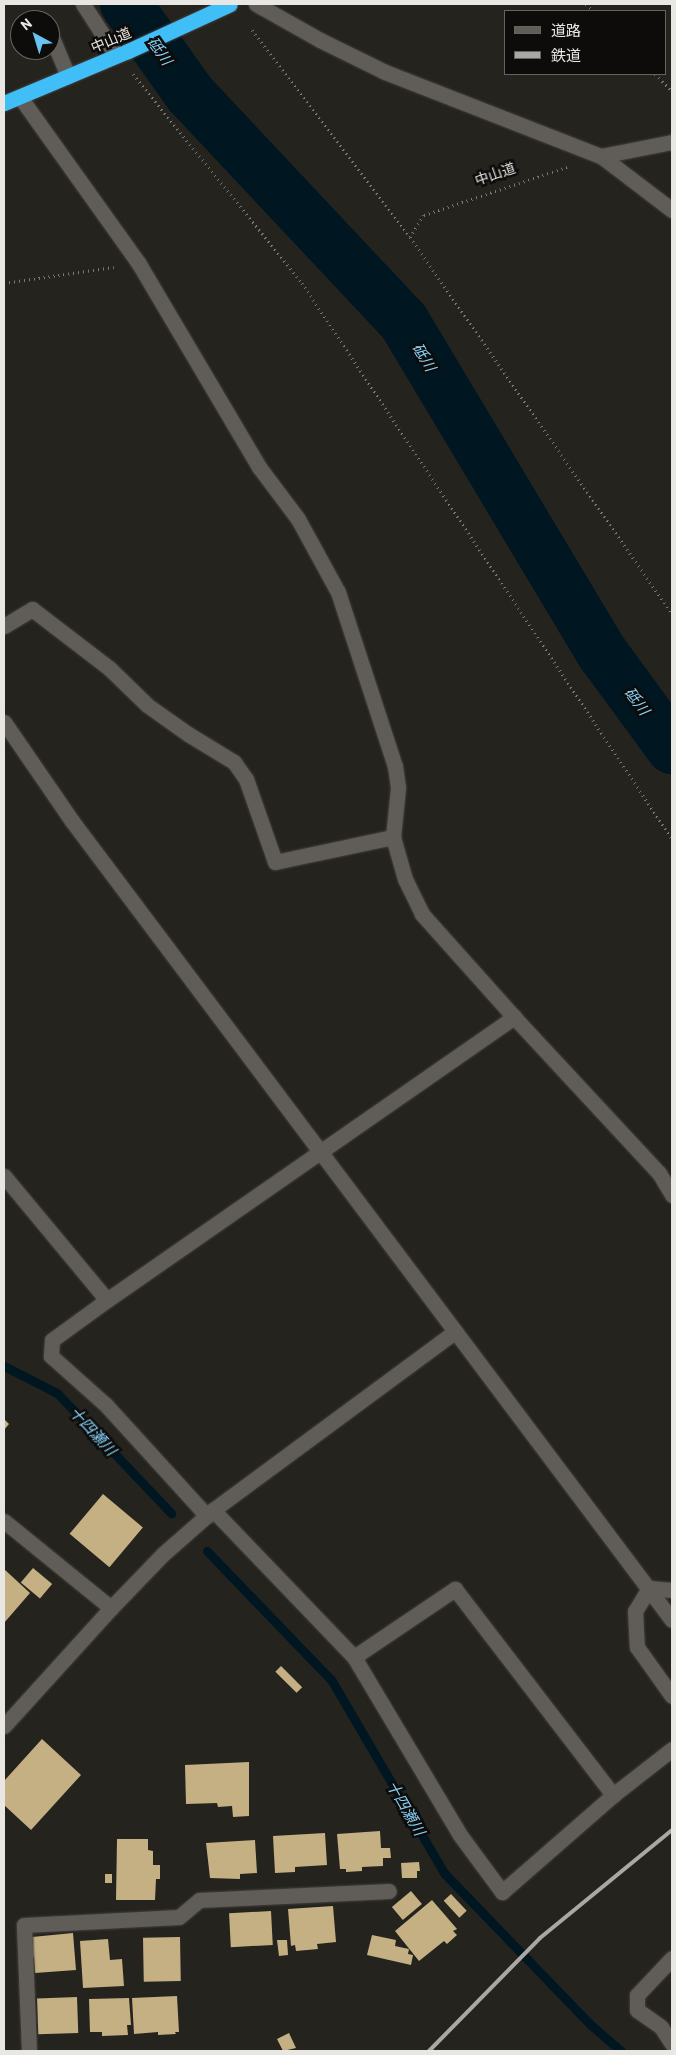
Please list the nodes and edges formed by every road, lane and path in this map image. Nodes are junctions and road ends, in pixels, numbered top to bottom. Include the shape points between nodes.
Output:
1 (83, 4) edge
2 (256, 4) edge
3 (227, 5) edge
4 (251, 28) dead end
5 (122, 53) junction
6 (60, 57) edge
7 (656, 75) edge
8 (68, 76) junction
9 (672, 91) edge
10 (20, 96) junction
11 (4, 103) edge
12 (672, 142) edge
13 (601, 156) junction
14 (672, 210) edge
15 (410, 237) junction
16 (139, 264) junction
17 (4, 284) edge
18 (672, 614) edge
19 (4, 626) edge
20 (4, 722) edge
21 (393, 837) junction
22 (672, 839) edge
23 (514, 1017) junction
24 (321, 1152) junction
25 (4, 1176) edge
26 (672, 1195) edge
27 (107, 1300) junction
28 (454, 1332) junction
29 (210, 1513) junction
30 (4, 1521) edge
31 (649, 1588) junction
32 (672, 1590) edge
33 (111, 1608) junction
34 (672, 1620) edge
35 (354, 1657) junction
36 (672, 1696) edge
37 (4, 1726) edge
38 (672, 1749) edge
39 (613, 1795) junction
40 (389, 1891) dead end
41 (672, 1958) edge
42 (672, 2044) edge
43 (28, 2051) edge

1 - 5 street
2 - 13 street via 385,72
3 - 5 highway, 中山道
4 - 15 path
5 - 8 highway, 中山道
5 - 22 path via 132,72 302,283
6 - 8 street
7 - 9 path
8 - 10 highway, 中山道
10 - 11 highway, 中山道
10 - 16 street
12 - 13 street
13 - 14 street
13 - 15 path, 中山道 via 424,215
15 - 18 path
16 - 17 path
16 - 21 street via 259,467 298,519 338,592 395,766 398,788
19 - 21 street via 32,609 110,668 147,705 234,762 246,779 275,862
20 - 24 street via 72,821
21 - 23 street via 405,879 422,914
23 - 24 street
23 - 26 street via 659,1174
24 - 27 street
24 - 28 street
25 - 27 street
27 - 29 street via 52,1340 51,1356 106,1405
28 - 29 street
28 - 31 street
29 - 33 street via 163,1554
29 - 35 street
30 - 33 street
31 - 32 street
31 - 34 street
31 - 36 street via 635,1611 637,1647
33 - 37 street
35 - 39 street via 455,1588
35 - 39 street via 460,1835 502,1892
38 - 39 street
40 - 43 street via 199,1900 179,1917 24,1925
41 - 42 street via 637,1995 637,2010 660,2027

